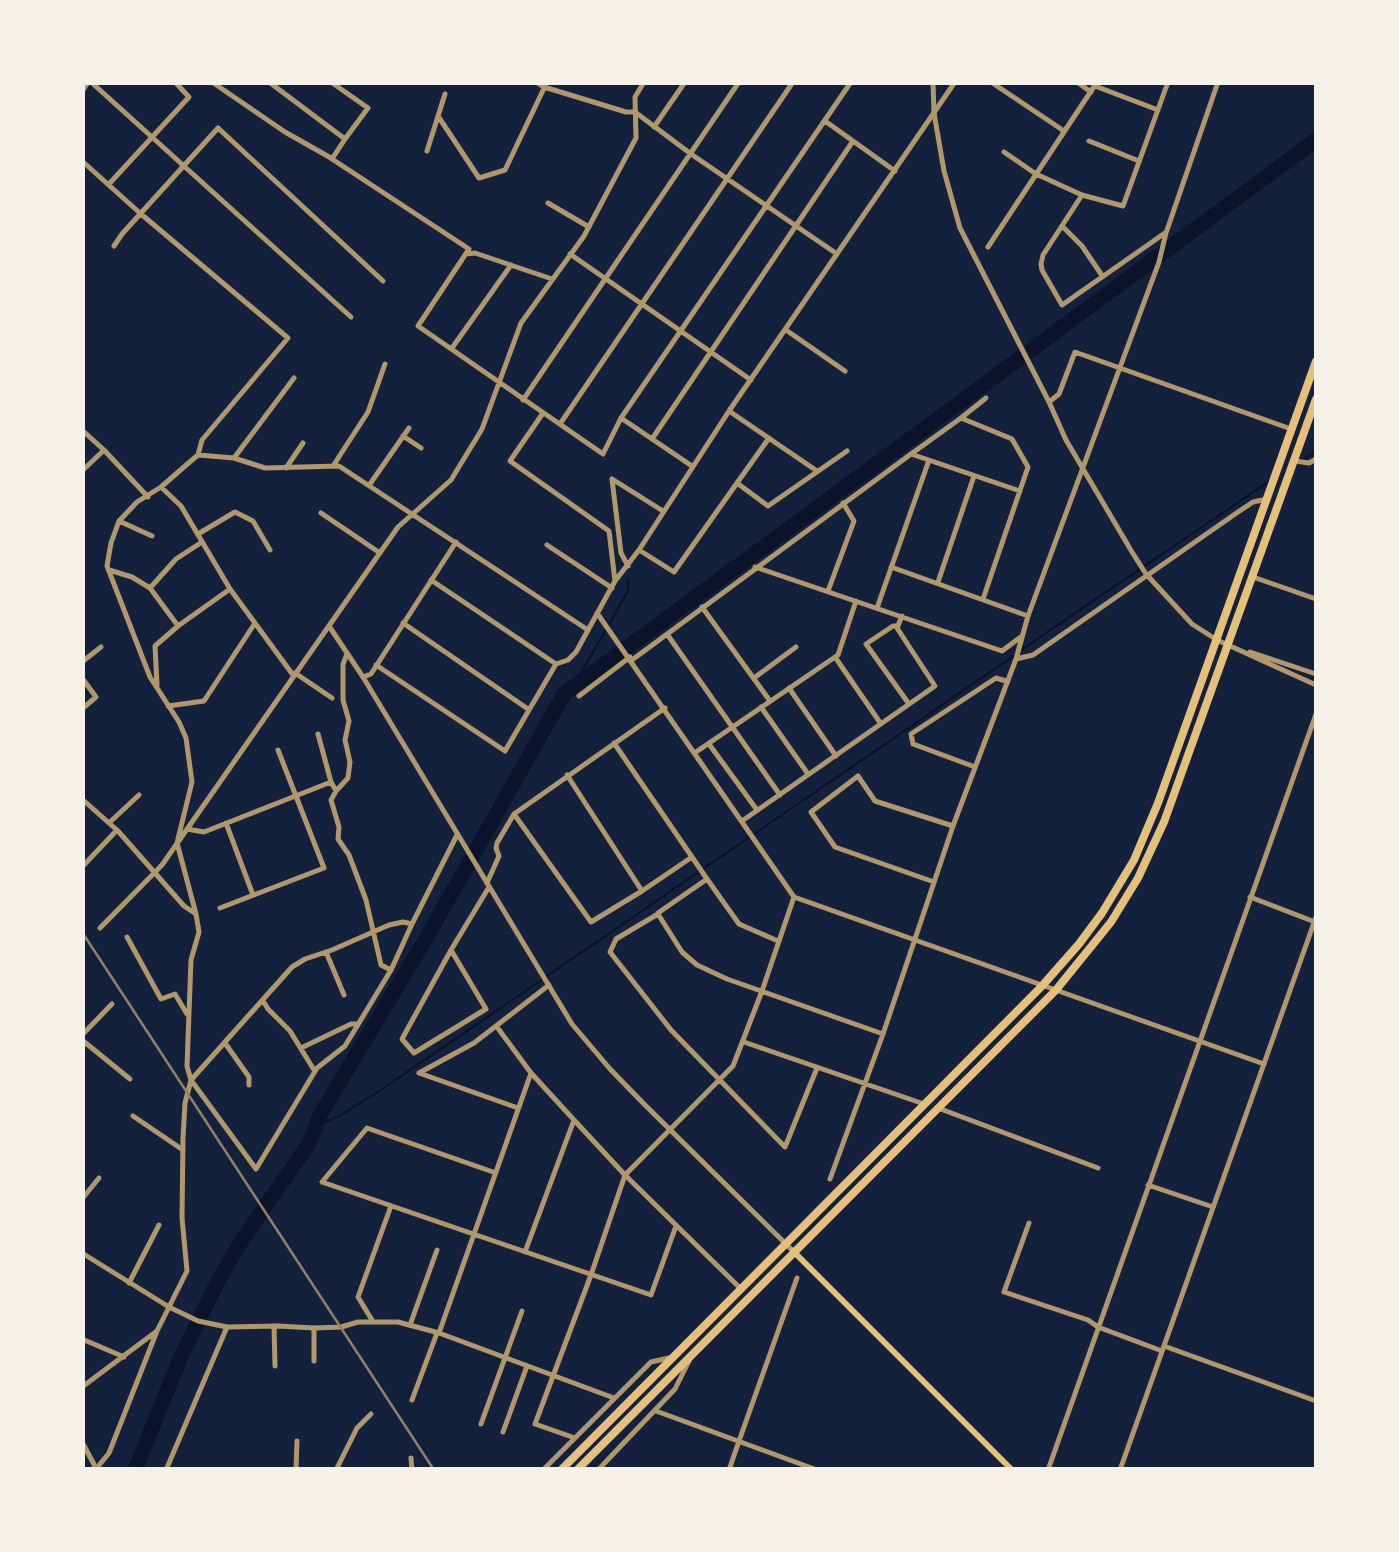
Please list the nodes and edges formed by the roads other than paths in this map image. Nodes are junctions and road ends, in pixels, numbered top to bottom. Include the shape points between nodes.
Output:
1 (89, 82) edge
2 (175, 82) edge
3 (212, 82) edge
4 (269, 82) edge
5 (331, 82) edge
6 (536, 82) edge
7 (644, 82) edge
8 (685, 82) edge
9 (739, 82) edge
10 (793, 82) edge
11 (933, 82) edge
12 (956, 82) edge
13 (991, 82) edge
14 (1077, 82) edge
15 (1168, 82) edge
16 (1218, 82) edge
17 (849, 83) edge
18 (545, 85) edge
19 (1094, 87) edge
20 (82, 92) edge
21 (445, 94) dead end
22 (1158, 110) junction
23 (635, 112) junction
24 (934, 114) junction
25 (438, 116) junction
26 (825, 121) junction
27 (654, 127) junction
28 (1064, 131) junction
29 (152, 138) junction
30 (344, 139) junction
31 (853, 141) junction
32 (1089, 141) dead end
33 (427, 151) dead end
34 (1004, 152) dead end
35 (690, 154) junction
36 (332, 159) junction
37 (82, 161) edge
38 (1139, 161) junction
39 (184, 167) junction
40 (895, 172) junction
41 (1036, 174) junction
42 (727, 179) junction
43 (109, 184) junction
44 (1082, 195) junction
45 (548, 203) dead end
46 (765, 206) junction
47 (141, 214) junction
48 (795, 226) junction
49 (1062, 226) junction
50 (588, 227) junction
51 (1166, 233) junction
52 (114, 246) dead end
53 (988, 247) dead end
54 (466, 254) junction
55 (570, 254) junction
56 (836, 254) junction
57 (511, 265) junction
58 (1102, 276) junction
59 (605, 278) junction
60 (552, 279) junction
61 (383, 281) dead end
62 (642, 304) junction
63 (351, 317) dead end
64 (786, 330) junction
65 (680, 331) junction
66 (451, 349) junction
67 (710, 352) junction
68 (1316, 361) edge
69 (385, 364) dead end
70 (1119, 368) junction
71 (845, 371) dead end
72 (294, 378) dead end
73 (751, 380) junction
74 (499, 382) junction
75 (986, 398) dead end
76 (1316, 399) edge
77 (523, 400) junction
78 (1049, 402) junction
79 (729, 411) junction
80 (543, 413) junction
81 (621, 418) junction
82 (961, 418) junction
83 (560, 424) junction
84 (409, 428) dead end
85 (82, 430) edge
86 (1292, 430) junction
87 (403, 436) junction
88 (769, 438) junction
89 (652, 439) junction
90 (304, 443) dead end
91 (421, 448) dead end
92 (104, 450) junction
93 (847, 451) dead end
94 (911, 454) junction
95 (198, 456) junction
96 (234, 458) junction
97 (929, 460) junction
98 (1316, 460) edge
99 (1296, 462) junction
100 (333, 466) junction
101 (692, 466) junction
102 (286, 468) junction
103 (1083, 470) junction
104 (82, 471) edge
105 (816, 471) junction
106 (974, 476) junction
107 (370, 484) junction
108 (737, 484) junction
109 (161, 487) junction
110 (1020, 492) junction
111 (148, 497) junction
112 (1267, 499) junction
113 (843, 503) junction
114 (321, 512) dead end
115 (664, 512) junction
116 (413, 513) junction
117 (119, 521) junction
118 (198, 534) junction
119 (152, 536) dead end
120 (202, 542) junction
121 (456, 542) junction
122 (546, 544) dead end
123 (270, 550) dead end
124 (639, 550) junction
125 (380, 554) junction
126 (628, 566) junction
127 (891, 566) junction
128 (756, 567) junction
129 (109, 570) junction
130 (1146, 573) junction
131 (1253, 576) junction
132 (431, 580) junction
133 (938, 583) junction
134 (614, 585) junction
135 (150, 588) junction
136 (230, 589) junction
137 (828, 591) junction
138 (983, 599) junction
139 (1316, 599) edge
140 (856, 601) junction
141 (702, 607) junction
142 (877, 608) junction
143 (598, 612) junction
144 (902, 616) junction
145 (1028, 616) junction
146 (255, 623) junction
147 (403, 623) junction
148 (178, 626) junction
149 (329, 626) junction
150 (898, 626) junction
151 (588, 630) junction
152 (667, 634) junction
153 (1022, 636) junction
154 (1216, 640) junction
155 (1228, 645) junction
156 (101, 647) dead end
157 (796, 647) dead end
158 (347, 654) junction
159 (836, 657) junction
160 (630, 658) junction
161 (1016, 659) junction
162 (82, 662) edge
163 (556, 664) junction
164 (376, 665) junction
165 (294, 674) junction
166 (1316, 674) edge
167 (363, 677) junction
168 (82, 678) edge
169 (753, 678) junction
170 (1006, 680) junction
171 (1316, 685) edge
172 (157, 688) junction
173 (788, 688) junction
174 (579, 696) dead end
175 (332, 698) dead end
176 (770, 701) junction
177 (909, 704) junction
178 (168, 706) junction
179 (761, 707) junction
180 (82, 708) edge
181 (665, 708) junction
182 (529, 710) junction
183 (1316, 714) edge
184 (881, 724) junction
185 (733, 727) junction
186 (318, 734) dead end
187 (614, 743) junction
188 (709, 743) junction
189 (278, 750) dead end
190 (696, 752) junction
191 (836, 756) junction
192 (975, 767) junction
193 (808, 774) junction
194 (567, 775) junction
195 (330, 782) junction
196 (336, 791) junction
197 (780, 794) junction
198 (139, 795) dead end
199 (296, 796) junction
200 (82, 799) edge
201 (758, 810) junction
202 (514, 814) junction
203 (742, 820) junction
204 (109, 823) junction
205 (226, 823) junction
206 (953, 826) junction
207 (116, 830) junction
208 (187, 830) junction
209 (457, 835) junction
210 (177, 843) junction
211 (692, 857) junction
212 (82, 866) edge
213 (155, 874) junction
214 (705, 877) junction
215 (934, 882) junction
216 (487, 883) junction
217 (642, 890) junction
218 (253, 895) junction
219 (794, 897) junction
220 (1250, 897) junction
221 (220, 908) dead end
222 (196, 914) junction
223 (658, 914) junction
224 (1316, 920) edge
225 (412, 924) junction
226 (100, 928) dead end
227 (373, 932) junction
228 (127, 937) dead end
229 (778, 941) junction
230 (914, 941) junction
231 (450, 950) junction
232 (326, 952) junction
233 (391, 970) junction
234 (548, 984) junction
235 (1042, 986) junction
236 (1056, 990) junction
237 (762, 991) junction
238 (344, 994) dead end
239 (263, 1001) junction
240 (112, 1004) dead end
241 (188, 1017) junction
242 (358, 1024) junction
243 (498, 1027) junction
244 (883, 1034) junction
245 (82, 1037) edge
246 (1200, 1041) junction
247 (744, 1042) junction
248 (225, 1043) junction
249 (301, 1048) junction
250 (1264, 1064) junction
251 (817, 1068) junction
252 (315, 1072) junction
253 (531, 1073) junction
254 (130, 1079) dead end
255 (191, 1080) junction
256 (720, 1080) junction
257 (865, 1084) junction
258 (248, 1085) dead end
259 (924, 1104) junction
260 (518, 1108) junction
261 (938, 1108) junction
262 (133, 1116) dead end
263 (574, 1120) junction
264 (670, 1129) junction
265 (183, 1150) junction
266 (1098, 1168) dead end
267 (496, 1173) junction
268 (625, 1175) junction
269 (99, 1178) dead end
270 (830, 1179) dead end
271 (1148, 1186) junction
272 (82, 1199) edge
273 (391, 1206) junction
274 (1213, 1208) junction
275 (1029, 1223) dead end
276 (158, 1225) dead end
277 (676, 1226) junction
278 (474, 1234) junction
279 (785, 1243) junction
280 (437, 1250) dead end
281 (526, 1252) junction
282 (794, 1252) junction
283 (82, 1253) edge
284 (591, 1274) junction
285 (797, 1278) dead end
286 (129, 1283) junction
287 (740, 1288) junction
288 (172, 1308) junction
289 (522, 1311) dead end
290 (372, 1320) junction
291 (410, 1325) junction
292 (224, 1326) junction
293 (274, 1326) junction
294 (1098, 1326) junction
295 (314, 1328) junction
296 (157, 1331) junction
297 (438, 1333) junction
298 (82, 1339) edge
299 (1163, 1348) junction
300 (694, 1352) junction
301 (124, 1357) junction
302 (505, 1358) junction
303 (672, 1358) junction
304 (314, 1361) dead end
305 (275, 1366) dead end
306 (526, 1366) junction
307 (553, 1375) junction
308 (670, 1376) junction
309 (82, 1386) edge
310 (677, 1386) junction
311 (614, 1398) junction
312 (412, 1400) dead end
313 (1316, 1401) edge
314 (656, 1411) junction
315 (371, 1414) dead end
316 (481, 1424) dead end
317 (503, 1432) dead end
318 (574, 1438) junction
319 (739, 1441) junction
320 (82, 1442) edge
321 (298, 1442) dead end
322 (411, 1458) dead end
323 (96, 1469) edge
324 (166, 1470) edge
325 (296, 1470) edge
326 (336, 1470) edge
327 (412, 1470) edge
328 (543, 1470) edge
329 (561, 1470) edge
330 (577, 1470) edge
331 (598, 1470) edge
332 (729, 1470) edge
333 (817, 1470) edge
334 (1012, 1470) edge
335 (1048, 1470) edge
336 (1120, 1470) edge

1 - 20 street
1 - 29 street
2 - 29 street via 189,97
3 - 36 street
4 - 30 street
5 - 30 street via 368,108
6 - 18 street
7 - 23 street
8 - 27 street
9 - 35 street
10 - 42 street
11 - 24 street
12 - 24 street
13 - 28 street
14 - 19 street
15 - 22 street
16 - 51 street
17 - 26 street
18 - 23 street
18 - 25 street via 506,170 480,178
19 - 22 street
19 - 28 street
21 - 25 street
22 - 38 street
23 - 27 street
23 - 50 street via 636,138
24 - 40 street
24 - 78 street via 960,228
25 - 33 street
26 - 31 street
26 - 46 street
27 - 35 street
28 - 41 street
29 - 39 street
29 - 43 street
30 - 36 street
31 - 40 street
31 - 48 street
32 - 38 street
34 - 41 street
35 - 42 street
35 - 59 street
36 - 54 street via 469,249
37 - 43 street
38 - 44 street via 1123,206
39 - 47 street
39 - 61 street via 218,128
39 - 63 street
40 - 56 street
41 - 44 street
41 - 53 street
42 - 46 street
42 - 62 street
43 - 47 street
44 - 49 street
45 - 50 street
46 - 48 street
46 - 65 street
47 - 52 street
47 - 95 street via 288,338 202,440
48 - 56 street
48 - 67 street
49 - 58 street
49 - 58 street via 1041,264 1062,305
50 - 55 street
51 - 58 street
51 - 70 street
54 - 57 street
54 - 66 street via 418,326
55 - 59 street
55 - 60 street
56 - 64 street
57 - 60 street
57 - 66 street
59 - 62 street
59 - 77 street
60 - 74 street via 521,324
62 - 65 street
62 - 83 street
64 - 71 street
64 - 73 street
65 - 67 street
65 - 81 street
66 - 74 street
67 - 73 street
67 - 89 street
68 - 86 main road
69 - 100 street via 368,412
70 - 78 street via 1074,352 1059,394
70 - 86 street
70 - 103 street
72 - 96 street
73 - 79 street
74 - 77 street
74 - 116 street via 482,429 451,480
75 - 82 street
76 - 99 main road
77 - 80 street
78 - 103 street
79 - 88 street
79 - 101 street
80 - 83 street
80 - 134 street via 510,461 609,531
81 - 83 street via 602,454
81 - 89 street
82 - 94 street
82 - 110 street via 1012,440 1028,466
84 - 87 street
85 - 92 street
86 - 112 main road
87 - 91 street
87 - 107 street
88 - 105 street
88 - 108 street
89 - 101 street
90 - 102 street
92 - 104 street
92 - 111 street
93 - 105 street
94 - 97 street
94 - 113 street
95 - 96 street
95 - 109 street
96 - 102 street
97 - 106 street
97 - 127 street
98 - 99 street
99 - 131 main road
100 - 102 street
100 - 107 street
101 - 115 street
103 - 130 street
103 - 145 street
105 - 108 street via 768,506
106 - 110 street
106 - 133 street
107 - 116 street
108 - 124 street via 674,572
109 - 111 street
109 - 118 street
110 - 138 street
111 - 117 street
112 - 130 street
112 - 154 main road
113 - 128 street
113 - 137 street via 854,520
114 - 125 street
115 - 124 street
115 - 126 street via 612,479
116 - 121 street
116 - 125 street
117 - 119 street
117 - 129 street
118 - 120 street
118 - 123 street via 235,512 253,521
120 - 135 street
120 - 136 street
121 - 132 street
121 - 151 street
122 - 134 street
124 - 126 street
125 - 149 street
126 - 134 street
127 - 133 street
127 - 142 street
128 - 137 street
128 - 141 street
129 - 135 street
129 - 172 street
130 - 154 street via 1192,624
130 - 161 street via 1033,655
131 - 139 street
131 - 155 main road
132 - 147 street
132 - 163 street
133 - 138 street
134 - 143 street
135 - 148 street
136 - 146 street
136 - 148 street
137 - 140 street
138 - 145 street
140 - 142 street
140 - 159 street
141 - 152 street
141 - 169 street
142 - 144 street
143 - 151 street
143 - 160 street
144 - 150 street
144 - 153 street via 1002,652
145 - 153 street
146 - 165 street
146 - 178 street via 204,702
147 - 164 street
147 - 182 street
148 - 172 street via 155,646
149 - 158 street
149 - 165 street
150 - 177 street via 935,686
150 - 177 street via 866,644
151 - 163 street via 576,652
152 - 160 street
152 - 185 street
153 - 161 street
154 - 155 street
154 - 235 main road via 1134,860 1102,913
155 - 166 street
155 - 171 street
155 - 236 main road via 1148,860 1104,932
156 - 162 street
157 - 169 street
158 - 167 street
158 - 196 street via 343,700 350,762 348,778
159 - 173 street
159 - 184 street
160 - 174 street
160 - 181 street
161 - 170 street
163 - 182 street
164 - 167 street
164 - 182 street via 505,751
165 - 175 street
165 - 208 street
167 - 209 street
168 - 180 street via 96,697
169 - 176 street
170 - 192 street
170 - 192 street via 996,678 911,734 913,744
172 - 178 street
173 - 176 street
173 - 191 street
176 - 179 street
177 - 184 street
178 - 210 street via 186,738 192,782
179 - 185 street
179 - 193 street
181 - 187 street
181 - 190 street
183 - 220 street
184 - 191 street
185 - 188 street
185 - 197 street
186 - 195 street
187 - 194 street
187 - 211 street
188 - 190 street
188 - 201 street
189 - 199 street
190 - 203 street
191 - 193 street
192 - 206 street
193 - 197 street
194 - 202 street
194 - 217 street
195 - 196 street
195 - 199 street
196 - 227 street via 331,800 338,840 350,855
197 - 201 street
198 - 204 street
199 - 205 street
199 - 218 street via 324,868
200 - 204 street
201 - 203 street
202 - 216 street via 497,842 499,856
202 - 217 street via 591,922
203 - 219 street
204 - 207 street
205 - 208 street
205 - 218 street
206 - 215 street
206 - 215 street via 875,801 858,776 811,812 835,847
207 - 212 street
207 - 213 street
208 - 210 street
209 - 216 street
209 - 225 street
210 - 213 street
210 - 222 street
211 - 214 street
211 - 217 street
213 - 222 street
213 - 226 street
214 - 223 street
214 - 229 street via 739,924
215 - 230 street
216 - 231 street
216 - 234 street
218 - 221 street
219 - 229 street
219 - 230 street
220 - 224 street
220 - 246 street
222 - 241 street
223 - 237 street via 697,965
223 - 256 street via 616,939 610,952 670,1030
224 - 250 street
225 - 227 street
225 - 233 street
227 - 232 street
227 - 233 street via 381,965
228 - 241 street via 161,999 176,994
229 - 237 street
230 - 235 street
230 - 244 street
231 - 231 street via 402,1039 414,1053 486,1009
232 - 238 street
232 - 239 street via 292,967
233 - 242 street
234 - 243 street
234 - 264 street via 572,1024
235 - 236 street
235 - 259 main road
236 - 246 street
236 - 261 main road
237 - 244 street
237 - 247 street
239 - 248 street
239 - 249 street
240 - 245 street
241 - 255 street
242 - 249 street
242 - 252 street
243 - 253 street
243 - 260 street via 419,1073
244 - 257 street
245 - 254 street
246 - 250 street
246 - 271 street
247 - 251 street
247 - 256 street
248 - 255 street
248 - 258 street
249 - 252 street
250 - 274 street
251 - 256 street via 786,1148
251 - 257 street
252 - 255 street via 256,1170
253 - 260 street
253 - 263 street
255 - 265 street
256 - 264 street
257 - 259 street
257 - 270 street
259 - 279 main road
260 - 267 street
261 - 266 street
261 - 282 main road
262 - 265 street
263 - 268 street
263 - 281 street
264 - 268 street
264 - 279 street
265 - 288 street via 187,1271
267 - 273 street via 366,1128 322,1182
267 - 278 street
268 - 277 street
268 - 284 street
269 - 272 street
271 - 274 street
271 - 294 street
273 - 278 street
273 - 290 street via 358,1297
274 - 299 street
275 - 294 street via 1004,1292
276 - 286 street
277 - 284 street via 650,1295
277 - 287 street
278 - 281 street
278 - 297 street
279 - 282 street
279 - 287 main road
280 - 291 street
281 - 284 street
282 - 300 main road
282 - 334 main road
283 - 286 street
284 - 307 street
285 - 319 street
286 - 288 street
287 - 303 main road
288 - 292 street
288 - 296 street
289 - 302 street
290 - 291 street
290 - 295 street
291 - 297 street
292 - 293 street
292 - 324 street
293 - 295 street
293 - 305 street
294 - 299 street
294 - 335 street
295 - 304 street
296 - 301 street
296 - 323 street via 109,1453
297 - 302 street
297 - 312 street
298 - 301 street
299 - 313 street
299 - 336 street
300 - 308 main road
300 - 310 street
301 - 309 street
302 - 306 street
302 - 316 street
303 - 311 street via 651,1362
303 - 329 main road
306 - 307 street
306 - 317 street
307 - 311 street
307 - 318 street via 535,1424
308 - 310 street
308 - 330 main road
310 - 314 street
311 - 318 street
314 - 319 street
314 - 331 street
315 - 326 street
318 - 328 street
319 - 332 street
319 - 333 street
320 - 323 street
321 - 325 street
322 - 327 street

